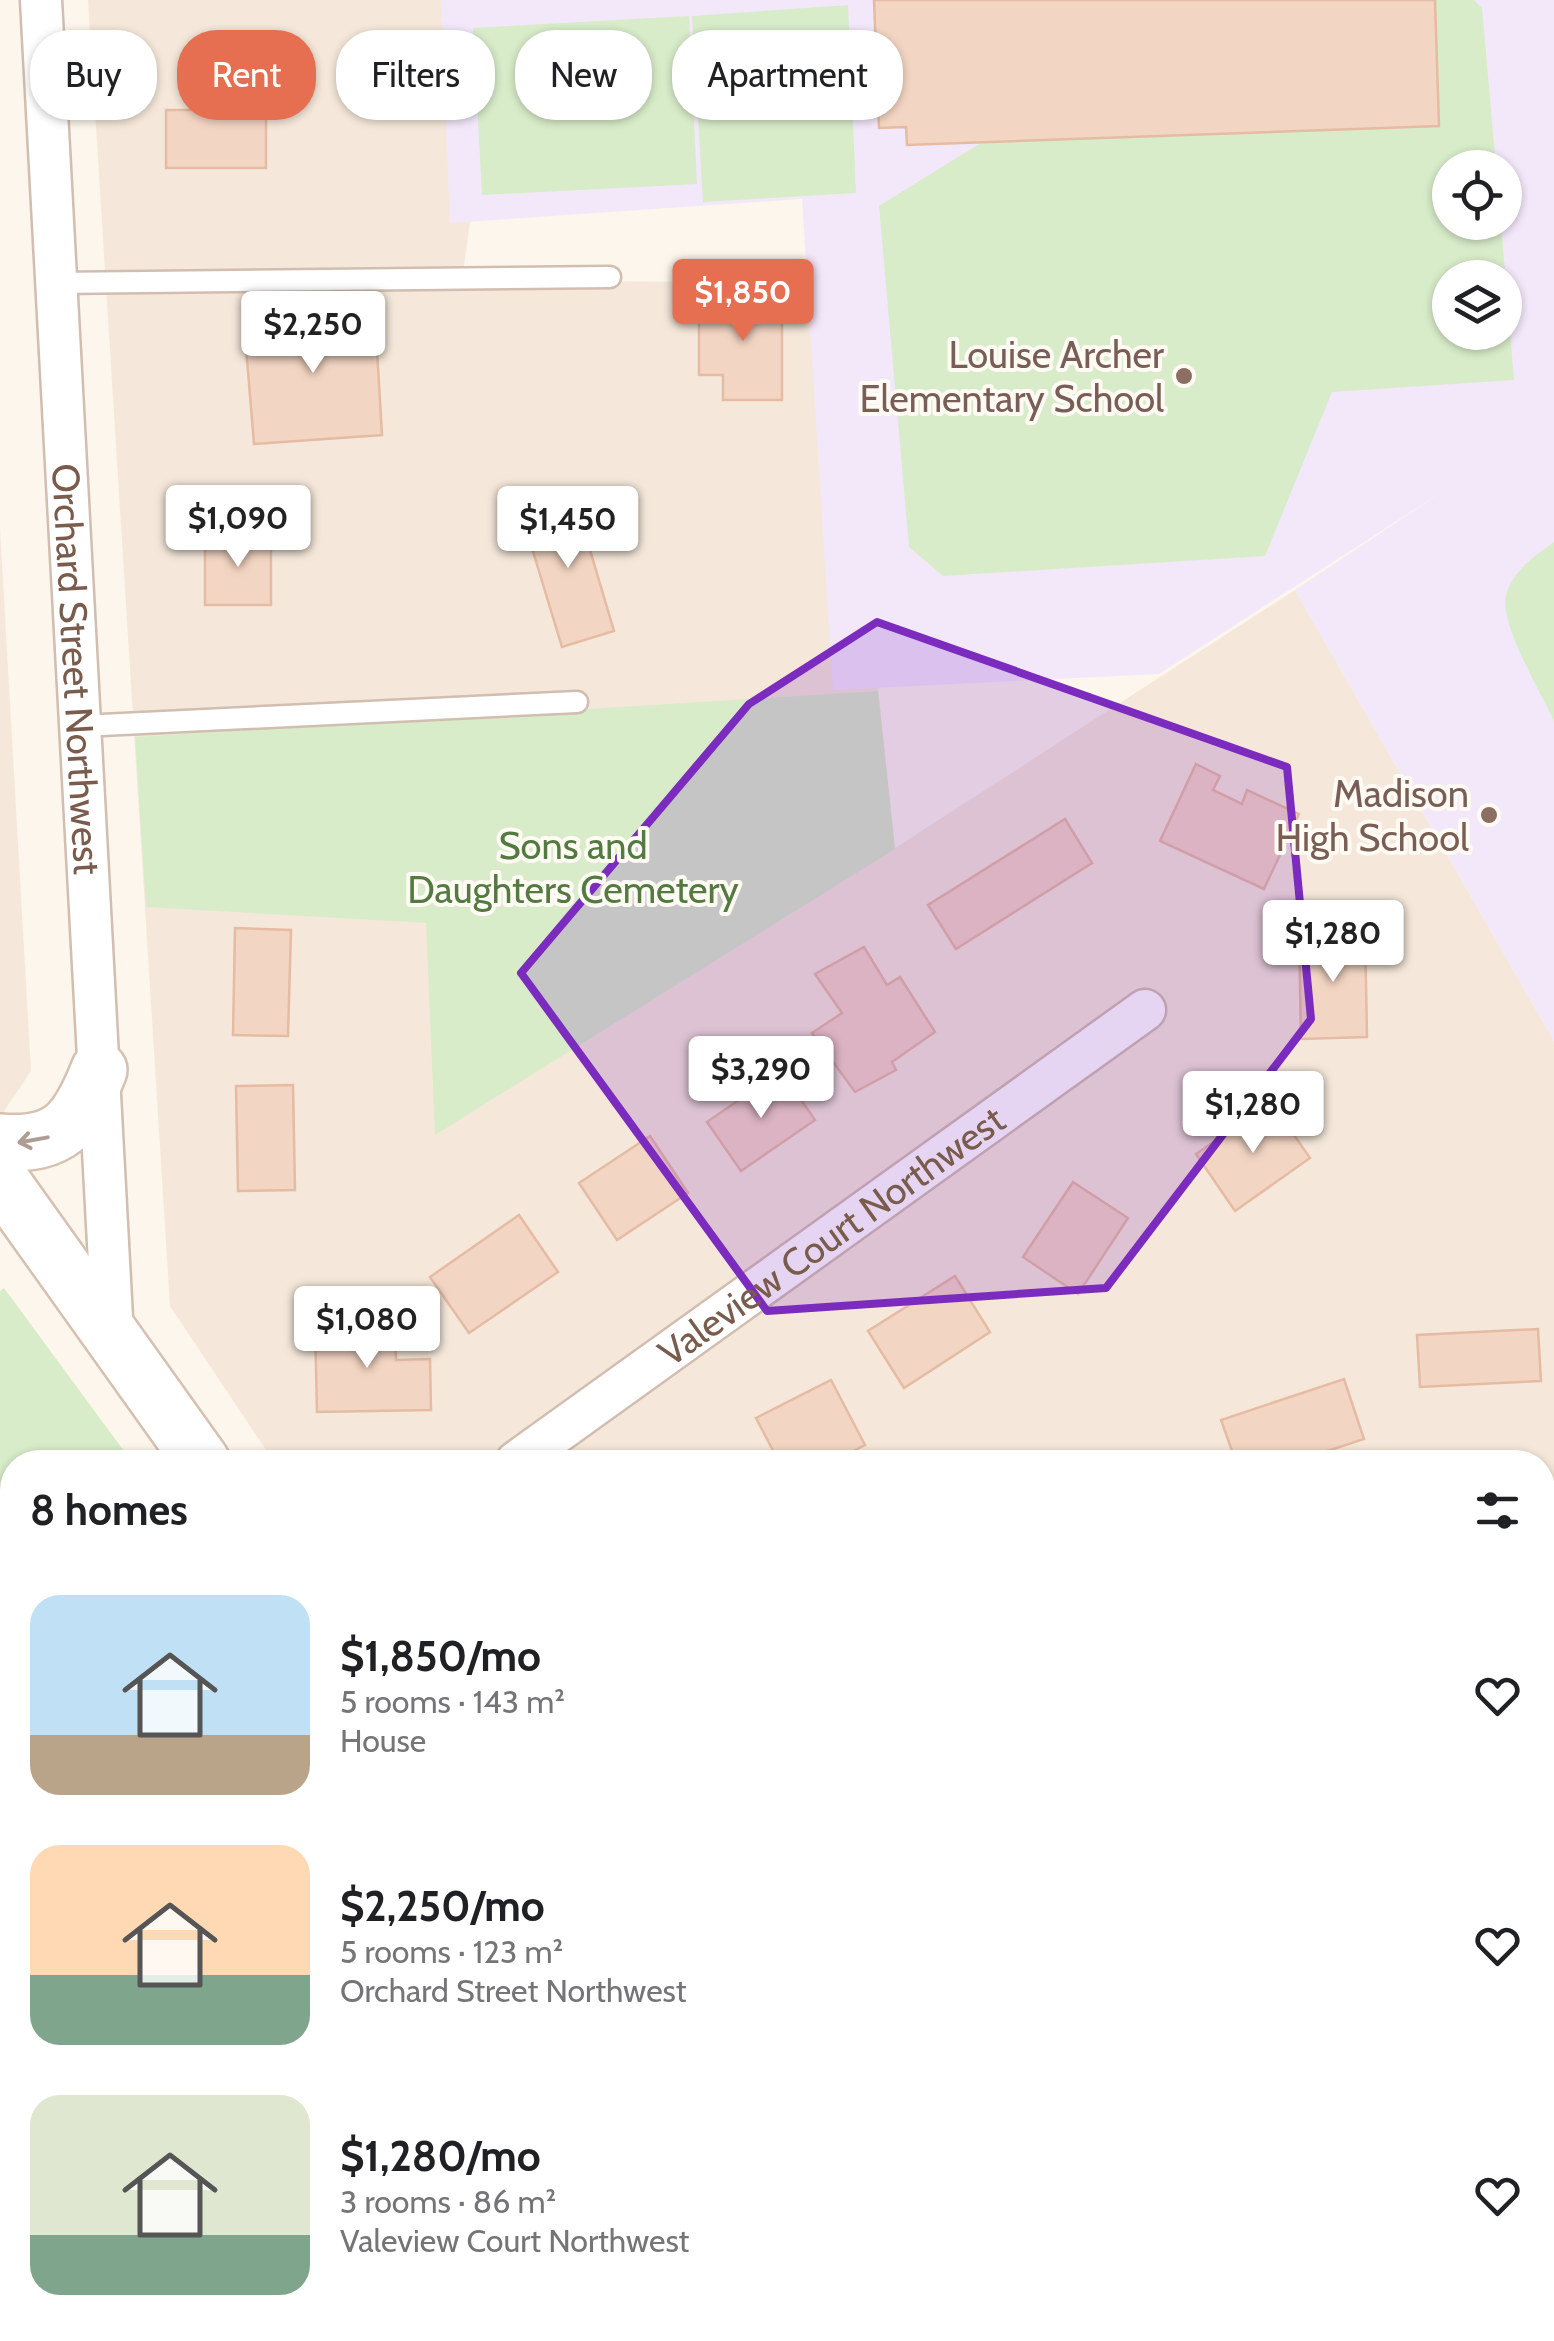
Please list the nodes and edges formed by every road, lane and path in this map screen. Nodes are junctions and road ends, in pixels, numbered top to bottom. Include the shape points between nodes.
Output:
1 (40, 0) edge
2 (610, 277) dead end
3 (56, 283) junction
4 (577, 702) dead end
5 (81, 726) junction
6 (1145, 1010) dead end
7 (99, 1070) junction
8 (0, 1142) edge
9 (0, 1179) edge
10 (113, 1336) junction
11 (194, 1450) edge
12 (533, 1450) edge

1 - 3 street, Orchard Street Northwest
2 - 3 lane
3 - 5 street, Orchard Street Northwest
4 - 5 lane
5 - 7 street, Orchard Street Northwest
6 - 12 street, Valeview Court Northwest
7 -> 8 main road via 63,1132 41,1142
7 - 10 street, Orchard Street Northwest
9 - 10 main road
10 - 11 main road

